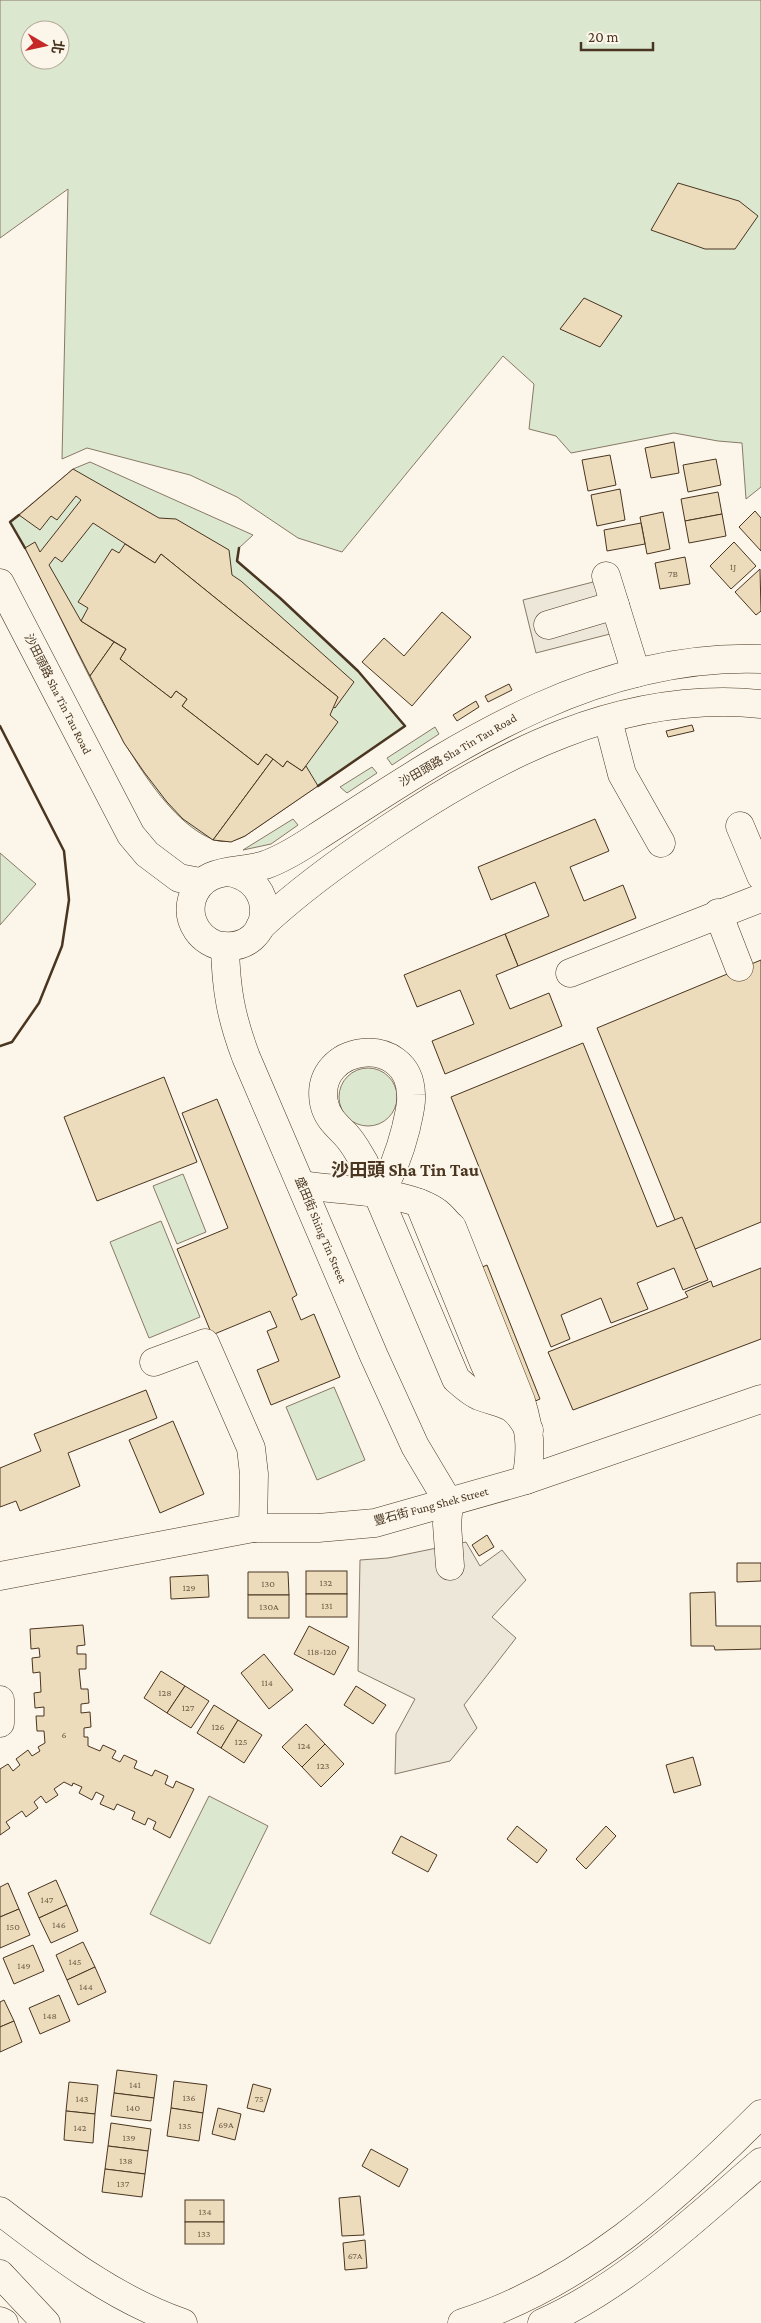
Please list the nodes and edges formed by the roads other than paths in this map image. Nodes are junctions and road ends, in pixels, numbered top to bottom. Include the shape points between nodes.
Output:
1 (606, 576) dead end
2 (0, 583) edge
3 (615, 605) junction
4 (548, 625) dead end
5 (761, 659) edge
6 (636, 673) junction
7 (761, 704) edge
8 (608, 720) junction
9 (740, 826) dead end
10 (661, 843) dead end
11 (228, 872) junction
12 (761, 876) edge
13 (200, 882) junction
14 (761, 898) edge
15 (718, 913) junction
16 (260, 927) junction
17 (225, 947) junction
18 (739, 967) dead end
19 (570, 973) dead end
20 (302, 1185) junction
21 (379, 1195) junction
22 (419, 1202) junction
23 (154, 1362) dead end
24 (761, 1398) edge
25 (502, 1402) junction
26 (529, 1430) junction
27 (526, 1480) junction
28 (449, 1502) junction
29 (253, 1528) junction
30 (450, 1566) dead end
31 (0, 1576) edge
32 (0, 1700) edge
33 (0, 1722) edge
34 (761, 2114) edge
35 (761, 2162) edge
36 (0, 2211) edge
37 (0, 2274) edge
38 (0, 2320) edge
39 (4, 2323) edge
40 (46, 2323) edge
41 (183, 2323) edge
42 (462, 2323) edge
43 (542, 2323) edge

1 - 3 main road
2 - 13 main road, 沙田頭路 Sha Tin Tau Road via 131,835 147,854 179,878
3 - 4 main road
3 - 6 main road
5 - 6 main road, 沙田頭路 Sha Tin Tau Road via 680,664
6 - 11 main road, 沙田頭路 Sha Tin Tau Road via 513,717 397,785 307,843 265,864
7 - 8 main road via 684,704 635,711
8 - 10 main road via 622,774
8 - 16 main road via 542,740 493,764 415,810 324,872
9 - 12 main road
11 - 13 main road, 沙田頭路 Sha Tin Tau Road via 209,876
11 - 16 main road via 246,877 261,893 264,914
13 - 17 main road via 191,903 195,927 205,939
14 - 15 main road
15 - 18 main road
15 - 19 main road
16 - 17 main road via 245,942
17 - 20 main road, 盛田街 Shing Tin Street via 226,984 233,1023
20 - 21 main road
20 - 28 main road, 盛田街 Shing Tin Street via 415,1446
21 - 21 main road via 398,1156 411,1105 411,1090 406,1074 392,1059 383,1054 363,1052 347,1056 334,1067 324,1089 324,1102 335,1125 354,1145
21 - 22 main road
21 - 25 main road via 456,1379 478,1396
22 - 25 main road
22 - 26 main road via 438,1213 452,1227 513,1378
23 - 29 main road via 205,1343 251,1448
24 - 27 main road, 豐石街 Fung Shek Street
25 - 26 main road via 521,1415
26 - 27 main road via 531,1454
27 - 28 main road, 豐石街 Fung Shek Street
28 - 29 main road, 豐石街 Fung Shek Street via 375,1523 318,1528
28 - 30 main road
29 - 31 main road, 豐石街 Fung Shek Street
32 - 33 main road
34 - 42 main road via 670,2201 590,2262 509,2304
35 - 43 main road via 625,2276
36 - 41 main road via 74,2268 138,2305
37 - 40 main road
38 - 39 main road

